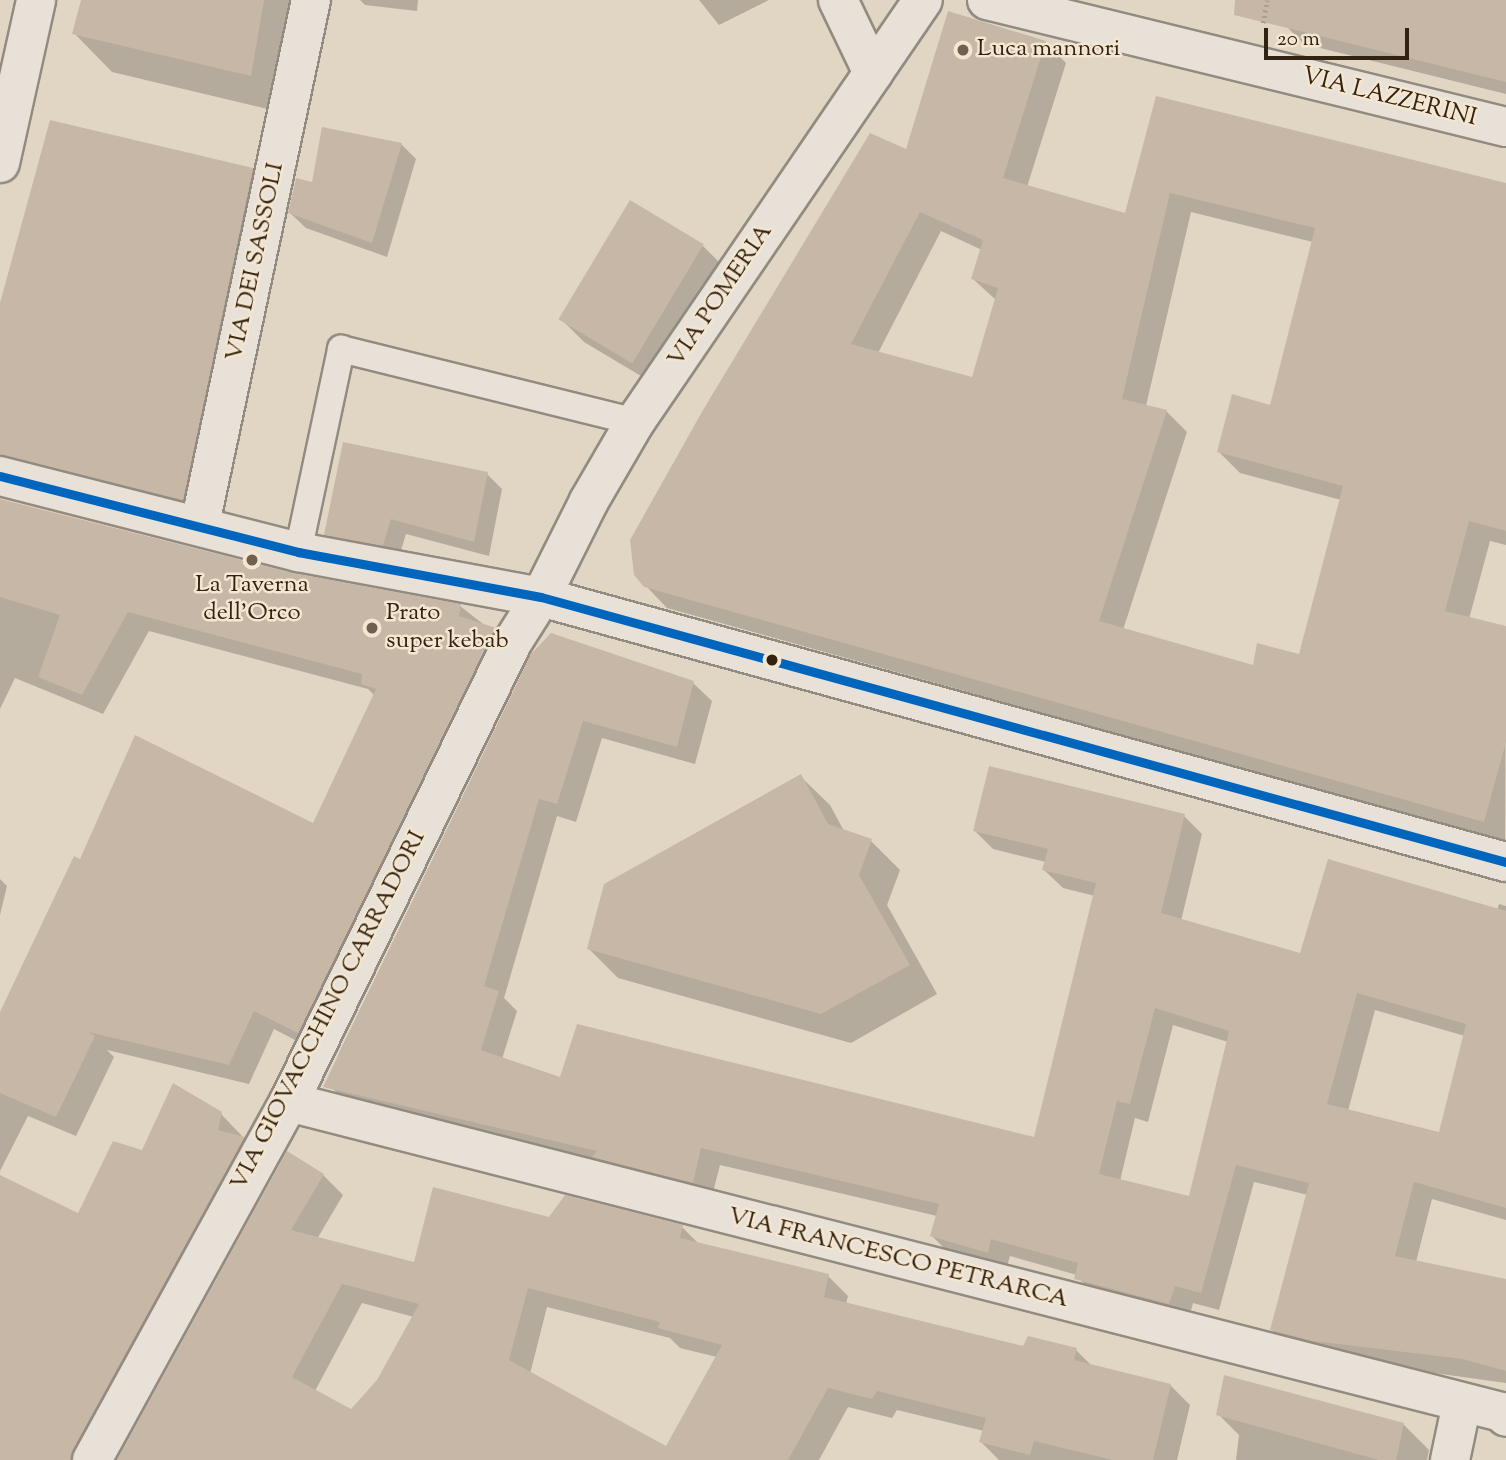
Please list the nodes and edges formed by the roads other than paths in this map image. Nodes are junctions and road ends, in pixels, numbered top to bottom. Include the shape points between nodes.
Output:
1 (36, 0) edge
2 (311, 0) edge
3 (838, 0) edge
4 (923, 0) edge
5 (987, 0) edge
6 (873, 73) junction
7 (1506, 127) edge
8 (0, 163) edge
9 (635, 422) junction
10 (0, 476) edge
11 (215, 529) junction
12 (298, 552) junction
13 (541, 597) junction
14 (1506, 862) edge
15 (289, 1102) junction
16 (1462, 1403) junction
17 (1506, 1417) edge
18 (92, 1460) edge
19 (1450, 1460) edge

1 - 8 street
2 - 11 street, VIA DEI SASSOLI
3 - 6 street
4 - 6 street
5 - 7 street, VIA LAZZERINI
6 - 9 street, VIA POMERIA
9 - 12 lane via 341,349
9 - 13 street, VIA POMERIA
10 - 11 street
11 - 12 street
12 - 13 street
13 - 14 street
13 - 15 street, VIA GIOVACCHINO CARRADORI via 512,643
15 - 16 street, VIA FRANCESCO PETRARCA
15 - 18 street, VIA GIOVACCHINO CARRADORI
16 - 17 street, VIA FRANCESCO PETRARCA
16 - 19 street

